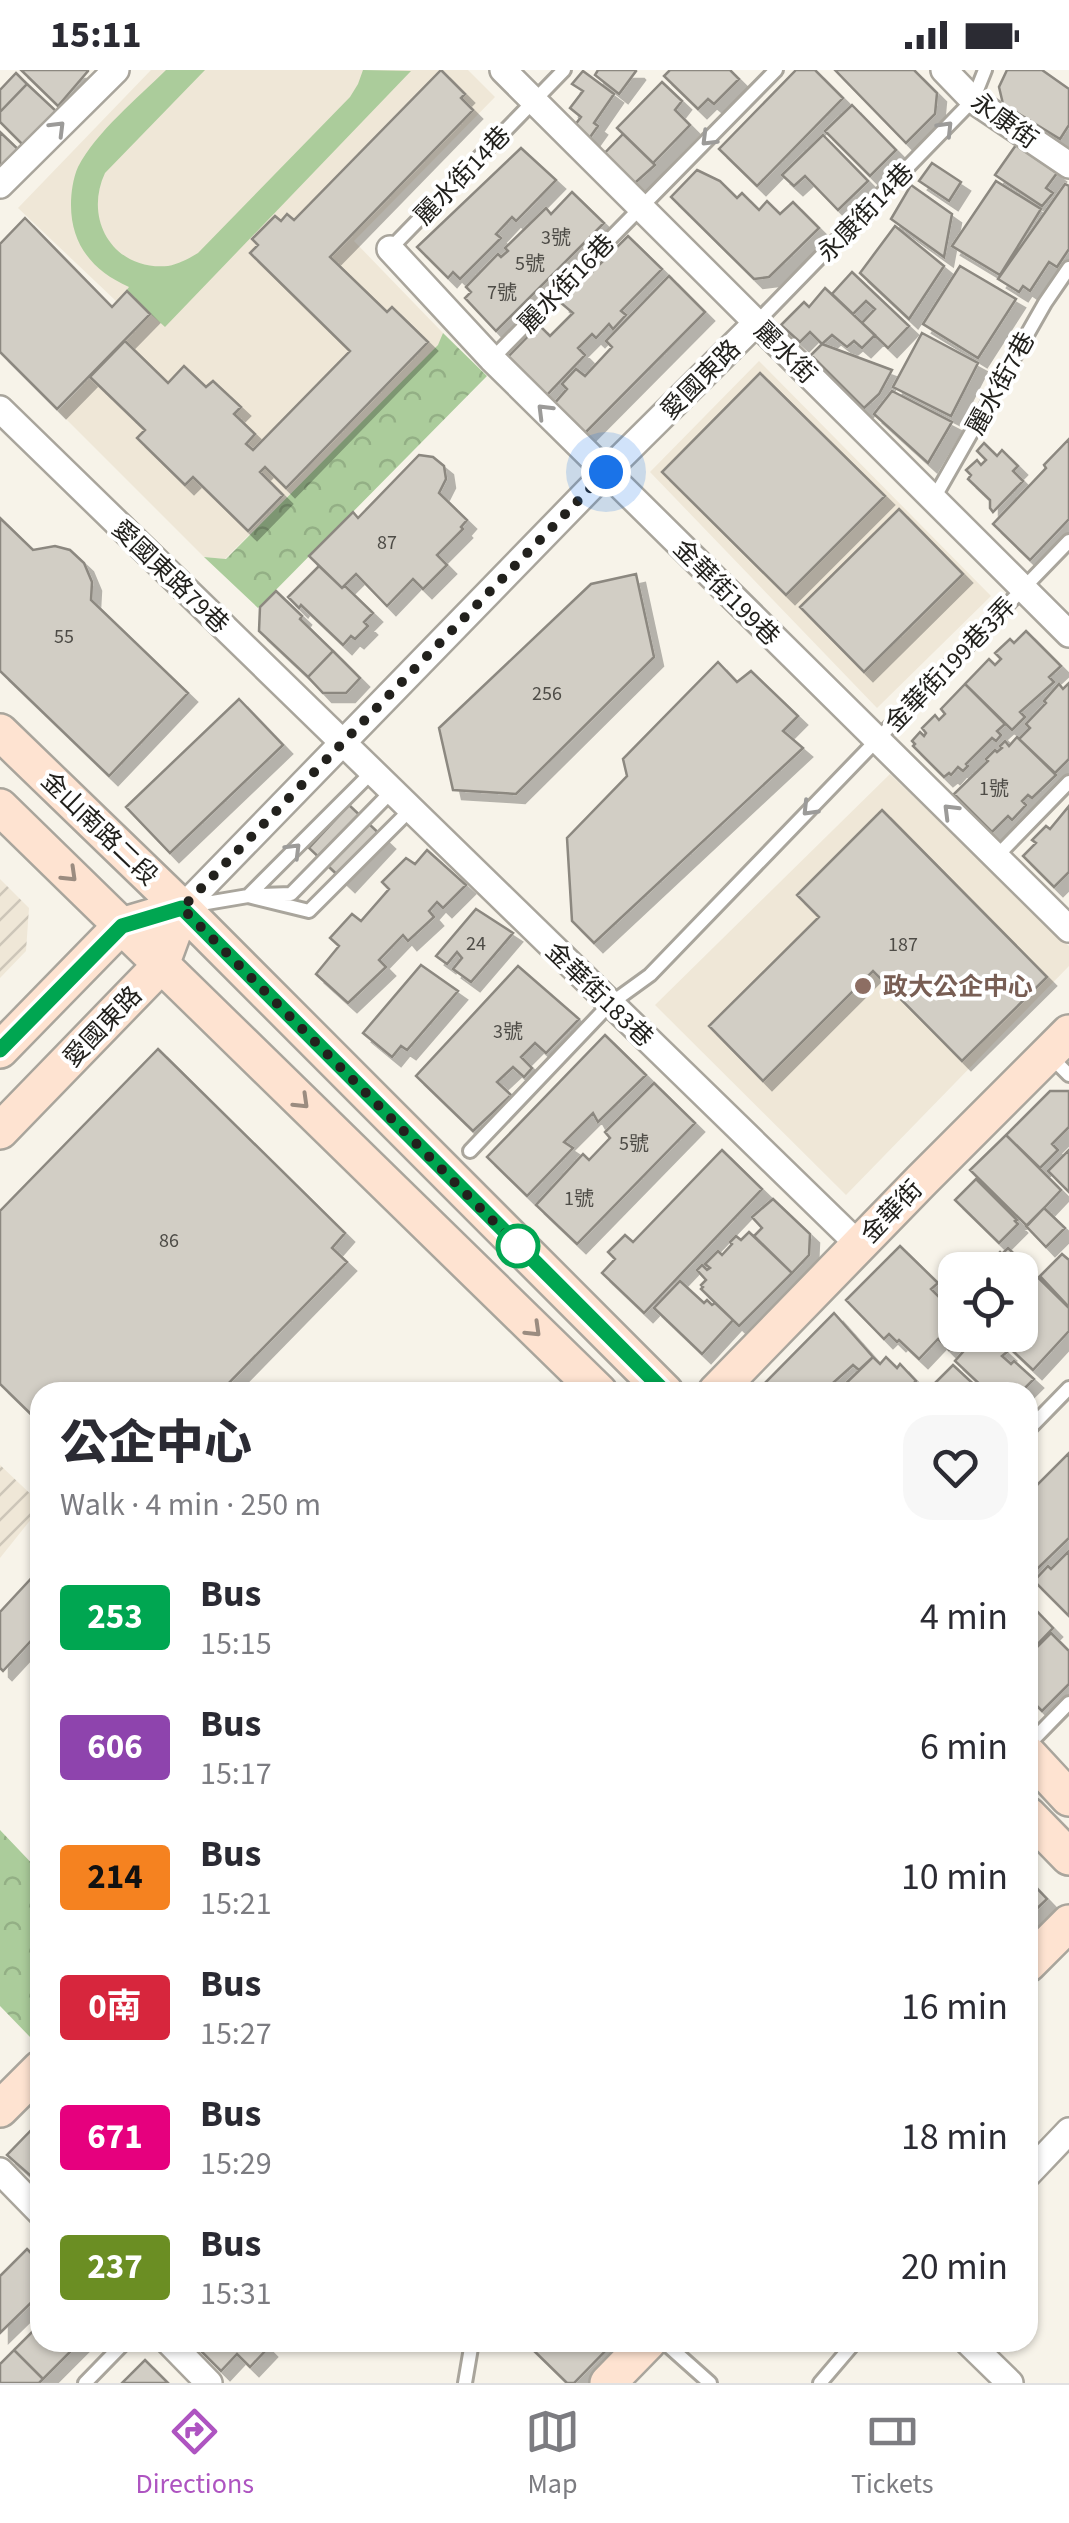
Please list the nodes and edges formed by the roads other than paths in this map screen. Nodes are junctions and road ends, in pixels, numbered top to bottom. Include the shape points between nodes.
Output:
1 (116, 70) edge
2 (503, 70) edge
3 (564, 70) edge
4 (776, 70) edge
5 (944, 70) edge
6 (984, 70) edge
7 (534, 100) junction
8 (974, 100) junction
9 (1069, 165) edge
10 (0, 186) edge
11 (640, 207) junction
12 (390, 249) joint
13 (1069, 268) edge
14 (756, 323) junction
15 (492, 360) junction
16 (0, 409) edge
17 (606, 472) junction
18 (934, 500) junction
19 (1069, 541) edge
20 (1023, 588) junction
21 (1069, 634) edge
22 (0, 732) edge
23 (876, 739) junction
24 (342, 742) junction
25 (372, 772) junction
26 (1069, 782) edge
27 (401, 800) junction
28 (0, 807) edge
29 (996, 856) junction
30 (248, 896) junction
31 (182, 908) junction
32 (122, 926) junction
33 (1069, 929) edge
34 (161, 965) junction
35 (610, 1004) junction
36 (0, 1050) edge
37 (1062, 1054) edge
38 (0, 1131) edge
39 (470, 1150) dead end
40 (859, 1244) junction
41 (589, 1382) edge
42 (656, 1382) edge
43 (726, 1382) edge
44 (1069, 1388) edge
45 (1038, 1420) edge
46 (1069, 1703) edge
47 (1038, 1735) edge
48 (1038, 1765) edge
49 (1069, 1798) edge
50 (1038, 1825) edge
51 (1069, 1857) edge
52 (1069, 1923) edge
53 (1038, 1954) edge
54 (30, 2079) edge
55 (0, 2109) edge
56 (1069, 2131) edge
57 (1038, 2164) edge
58 (0, 2171) edge
59 (30, 2202) edge
60 (115, 2352) edge
61 (179, 2352) edge
62 (470, 2352) edge
63 (638, 2352) edge
64 (675, 2352) edge
65 (846, 2352) edge
66 (978, 2352) edge
67 (85, 2383) edge
68 (209, 2383) edge
69 (465, 2383) edge
70 (608, 2383) edge
71 (710, 2383) edge
72 (820, 2383) edge
73 (1010, 2383) edge

10 -> 1 street
2 - 7 street, 麗水街
3 - 7 lane, 麗水街14巷
4 -> 11 lane, 麗水街16巷
5 - 8 street, 永康街
6 - 8 lane
7 - 11 street, 麗水街
7 - 12 lane, 麗水街14巷
8 - 9 street, 永康街
14 -> 8 lane, 永康街14巷
11 - 14 street, 麗水街
11 - 15 lane, 麗水街16巷
12 - 15 street, 金華街199巷
13 - 18 lane, 麗水街7巷
14 - 17 street, 愛國東路
14 - 18 street, 麗水街
17 -> 15 street, 金華街199巷
16 - 24 street, 愛國東路79巷
17 - 23 street, 金華街199巷
17 - 24 street, 愛國東路
18 - 20 street, 麗水街
19 - 20 lane, 金華街199巷3弄
20 - 21 street, 麗水街
20 - 23 lane, 金華街199巷3弄
22 - 31 main road, 金山南路二段
29 -> 23 street, 金華街199巷
23 -> 35 lane, 金華街199巷3弄 via 650,975
24 - 25 street, 金華街183巷
24 - 31 street, 愛國東路
25 - 27 street, 金華街183巷
30 -> 25 lane
26 - 29 lane
27 - 30 lane via 291,894
27 - 30 lane via 309,912
27 - 35 street, 金華街183巷
28 -> 32 main road
29 - 33 street, 金華街199巷
30 - 31 lane
31 - 32 main road, 愛國東路
31 - 34 main road, 愛國東路
31 - 42 main road, 金山南路二段
32 - 34 main road
32 - 36 main road, 愛國東路
34 - 38 main road, 愛國東路
34 -> 41 main road
35 - 39 lane, 金華街199巷3弄
35 - 40 street, 金華街183巷
37 - 40 main road, 金華街
40 - 43 main road, 金華街
44 - 45 lane
46 - 47 lane
48 - 49 main road
50 - 51 main road
52 - 53 main road
54 - 55 main road
56 - 57 street
58 - 59 street
60 - 67 lane
61 - 68 street
62 - 69 lane
63 - 70 main road
64 - 71 lane
65 - 72 lane
66 - 73 street

